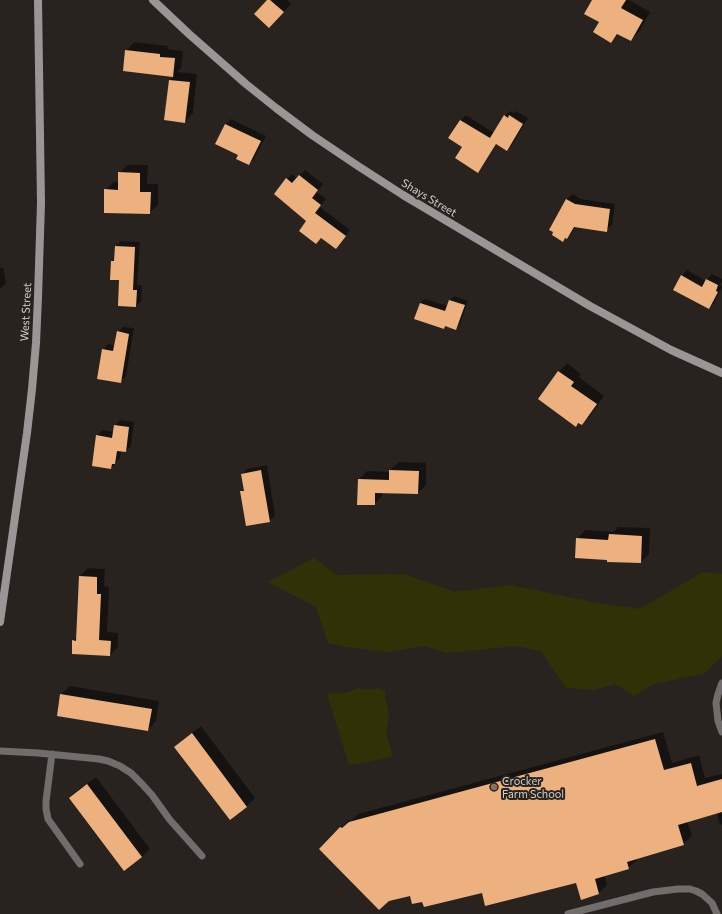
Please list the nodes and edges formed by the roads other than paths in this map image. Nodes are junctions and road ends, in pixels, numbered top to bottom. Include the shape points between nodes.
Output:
1 (38, 0) edge
2 (153, 0) edge
3 (722, 373) edge
4 (0, 622) edge
5 (722, 683) edge
6 (722, 732) edge
7 (0, 751) edge
8 (52, 754) junction
9 (202, 856) dead end
10 (80, 864) dead end
11 (568, 914) edge
12 (717, 914) edge

1 - 4 main road, West Street via 41,203 36,335 26,440
2 - 3 main road, Shays Street via 246,84 306,131 354,164 590,306 671,350
5 - 6 lane via 716,703
7 - 8 lane
8 - 9 lane via 99,759 125,769 152,795
8 - 10 lane via 46,801 48,820
11 - 12 lane via 653,892 684,889 702,894 712,903

